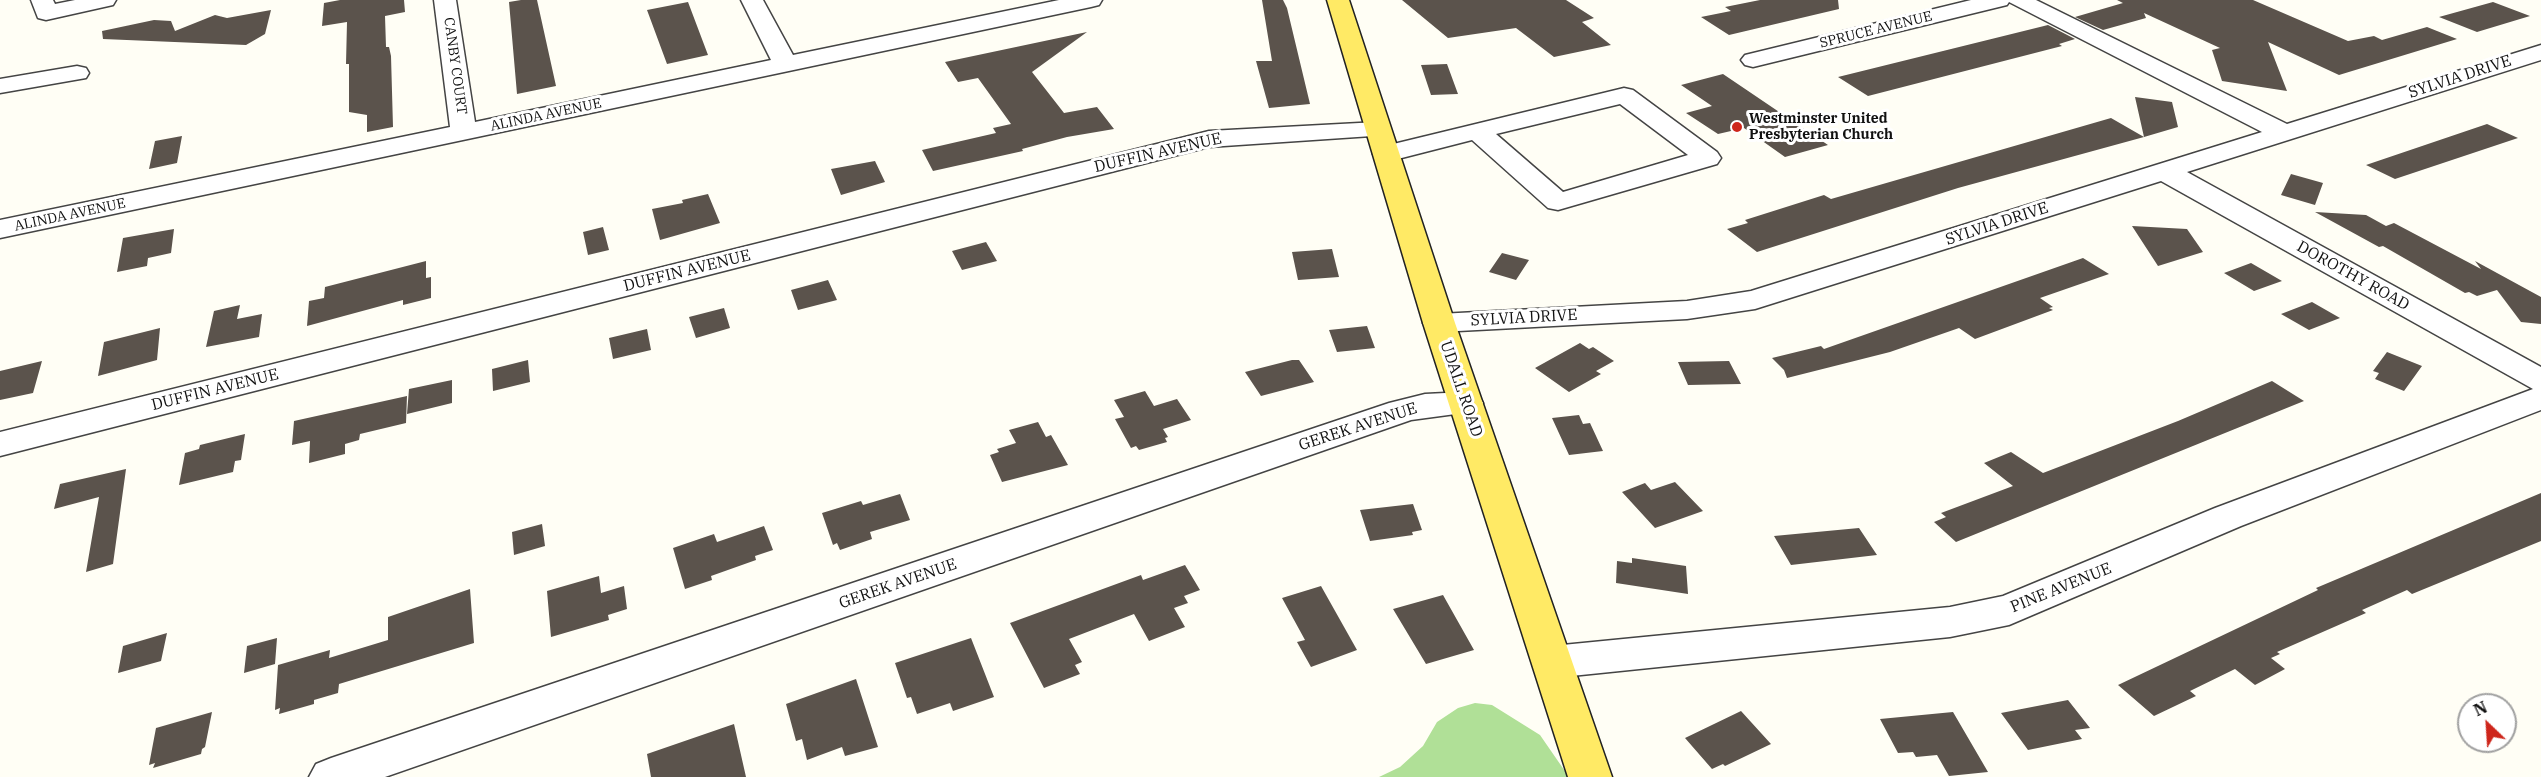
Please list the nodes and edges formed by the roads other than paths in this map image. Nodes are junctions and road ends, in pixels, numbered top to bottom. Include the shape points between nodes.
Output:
1 (42, 0) edge
2 (105, 0) edge
3 (445, 0) edge
4 (752, 0) edge
5 (1091, 0) edge
6 (1338, 0) edge
7 (1999, 0) edge
8 (2019, 0) edge
9 (1058, 3) edge
10 (2541, 52) edge
11 (1754, 60) dead end
12 (786, 65) junction
13 (77, 74) dead end
14 (0, 86) edge
15 (1477, 131) junction
16 (464, 132) junction
17 (2285, 133) junction
18 (1382, 142) junction
19 (2164, 171) junction
20 (0, 229) edge
21 (1439, 323) junction
22 (2541, 381) edge
23 (2541, 398) edge
24 (1466, 403) junction
25 (0, 444) edge
26 (1552, 662) junction
27 (331, 777) edge
28 (1590, 777) edge

1 - 2 street via 46,13
3 - 16 street, CANBY COURT
4 - 12 street
5 - 9 street, ALINDA AVENUE
6 - 18 main road, UDALL ROAD
7 - 11 street, SPRUCE AVENUE
8 - 17 street
9 - 12 street, ALINDA AVENUE
10 - 17 street, SYLVIA DRIVE
12 - 16 street, ALINDA AVENUE
13 - 14 street
15 - 15 street, DUFFIN AVENUE via 1624,95 1708,158 1558,202
15 - 18 street, DUFFIN AVENUE
16 - 20 street, ALINDA AVENUE
17 - 19 street, SYLVIA DRIVE
18 - 21 main road, UDALL ROAD
18 - 25 street, DUFFIN AVENUE via 1209,139
19 - 21 street, SYLVIA DRIVE via 1734,305
19 - 22 street, DOROTHY ROAD
21 - 24 main road, UDALL ROAD
23 - 26 street, PINE AVENUE via 2228,517 2009,610 1950,622
24 - 26 main road, UDALL ROAD
24 - 27 street, GEREK AVENUE via 1425,405 1401,411
26 - 28 main road, UDALL ROAD

